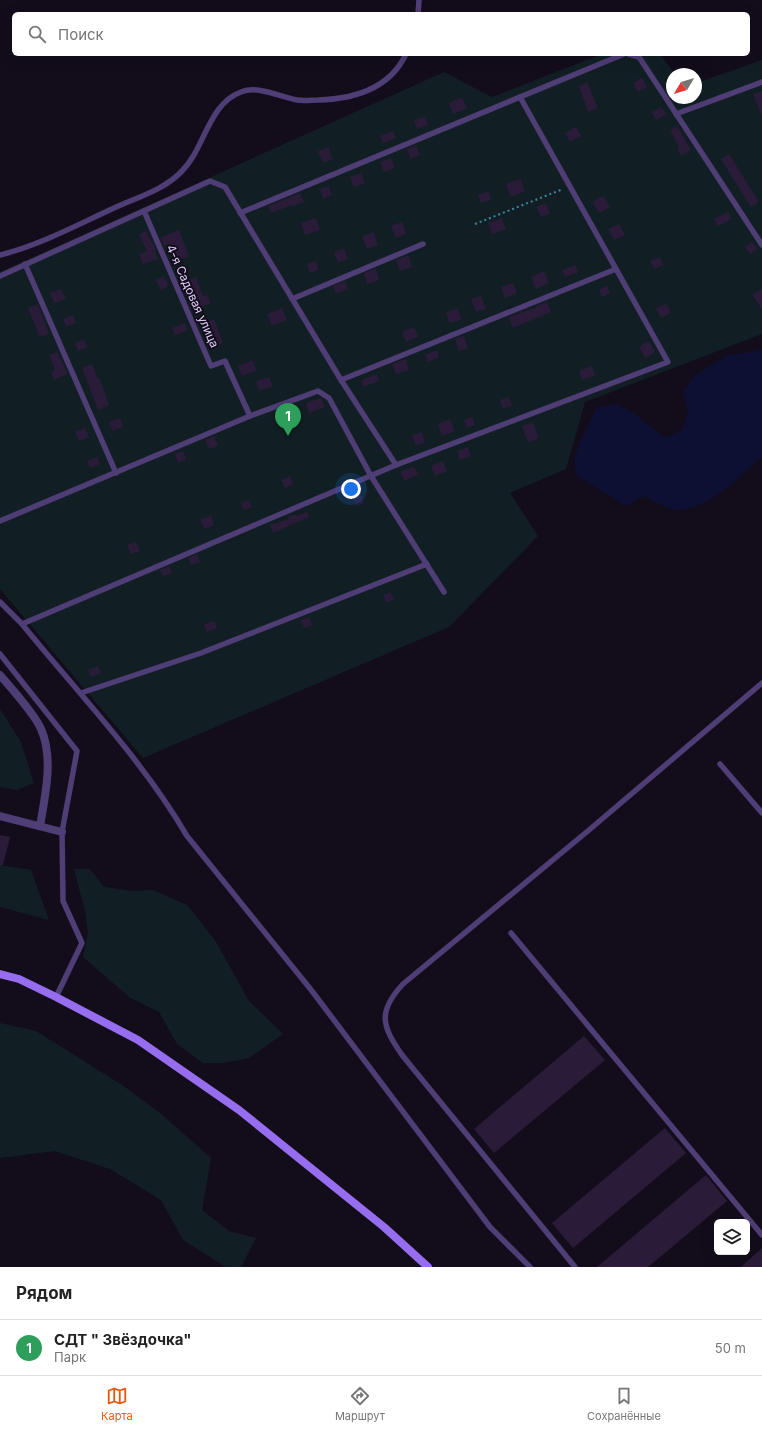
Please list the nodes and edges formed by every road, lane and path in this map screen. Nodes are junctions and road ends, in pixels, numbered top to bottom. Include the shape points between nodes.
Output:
1 (419, 0) edge
2 (418, 12) edge
3 (405, 56) edge
4 (619, 56) edge
5 (635, 56) edge
6 (762, 82) edge
7 (520, 97) junction
8 (676, 114) junction
9 (570, 186) junction
10 (144, 210) junction
11 (240, 212) junction
12 (475, 224) dead end
13 (423, 244) dead end
14 (762, 245) edge
15 (0, 255) edge
16 (25, 264) junction
17 (616, 269) junction
18 (0, 276) edge
19 (292, 298) junction
20 (341, 380) junction
21 (250, 416) junction
22 (396, 465) junction
23 (116, 473) junction
24 (371, 476) junction
25 (0, 521) edge
26 (427, 564) junction
27 (444, 592) dead end
28 (0, 602) edge
29 (22, 624) junction
30 (0, 654) edge
31 (0, 675) edge
32 (762, 683) edge
33 (81, 693) junction
34 (720, 764) dead end
35 (762, 813) edge
36 (0, 816) edge
37 (40, 826) junction
38 (62, 832) junction
39 (511, 933) dead end
40 (0, 974) edge
41 (56, 997) junction
42 (762, 1235) edge
43 (428, 1267) edge
44 (530, 1267) edge
45 (575, 1267) edge

1 - 2 lane
3 - 15 lane via 401,65 388,79 364,92 338,100 298,100 263,90 241,91 227,100 216,113 194,156 166,185 60,234
4 - 7 lane
5 - 8 lane via 639,57
6 - 8 lane
7 - 9 lane
7 - 11 lane
8 - 14 lane
9 - 12 path
9 - 17 lane
10 - 11 lane via 210,181 225,187
10 - 16 lane
10 - 21 lane, 4-я Садовая улица via 211,366 225,361
11 - 19 lane
13 - 19 lane
16 - 18 lane
16 - 23 lane
17 - 20 lane
17 - 22 lane via 668,362
19 - 20 lane
20 - 22 lane
21 - 23 lane
21 - 24 lane via 318,391 329,398
22 - 24 lane
23 - 25 lane
24 - 26 lane
24 - 29 lane
26 - 27 lane
26 - 33 lane via 201,653
28 - 29 lane
29 - 33 lane
30 - 38 lane via 77,751
31 - 37 street via 41,728 47,757
32 - 45 lane via 403,984 387,1005 385,1021 388,1035 402,1055
33 - 44 lane via 171,809 187,836 312,991 490,1227
34 - 35 lane
36 - 37 street
37 - 38 street
38 - 41 lane via 63,901 82,943
39 - 42 lane
40 - 41 street via 19,979
41 - 43 street via 138,1040 239,1110 384,1227

